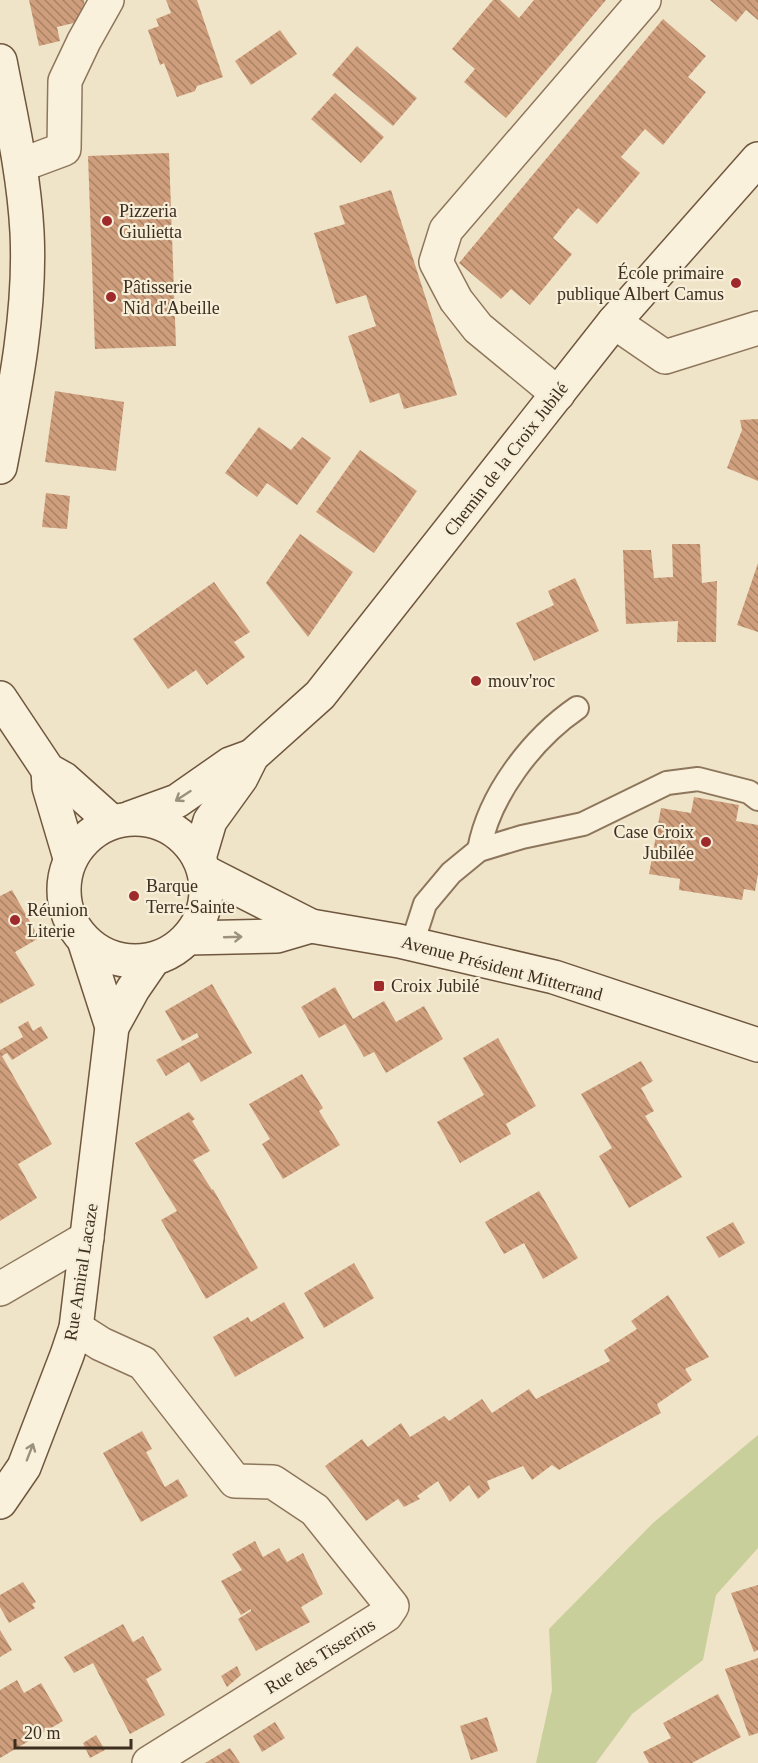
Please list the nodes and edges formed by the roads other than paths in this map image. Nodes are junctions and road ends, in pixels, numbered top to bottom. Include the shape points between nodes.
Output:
1 (107, 0) edge
2 (644, 0) edge
3 (0, 61) edge
4 (758, 159) edge
5 (21, 165) junction
6 (614, 322) junction
7 (758, 328) edge
8 (558, 394) junction
9 (0, 467) edge
10 (0, 698) edge
11 (578, 708) dead end
12 (252, 756) junction
13 (48, 770) junction
14 (758, 799) edge
15 (121, 820) junction
16 (479, 850) junction
17 (70, 858) junction
18 (202, 865) junction
19 (311, 926) junction
20 (188, 938) junction
21 (84, 940) junction
22 (412, 944) junction
23 (153, 960) junction
24 (112, 1027) junction
25 (758, 1045) edge
26 (87, 1238) junction
27 (0, 1289) edge
28 (76, 1328) junction
29 (0, 1502) edge
30 (148, 1763) edge

1 - 5 street via 65,81 64,149
2 - 8 street via 446,230 436,262 456,300 478,328
3 - 5 street
4 - 6 street, Chemin de la Croix Jubilé
5 - 9 street via 27,270 22,331
6 - 7 street via 665,357
6 - 8 street, Chemin de la Croix Jubilé
8 - 12 street, Chemin de la Croix Jubilé via 320,695
10 - 13 street
11 - 16 lane via 537,741 483,828
12 -> 15 street, Chemin de la Croix Jubilé via 230,764 177,801
12 - 18 street, Chemin de la Croix Jubilé via 210,821
13 - 15 street
13 - 17 street via 49,787
14 - 16 lane via 749,792 698,779 667,783 583,824
15 - 17 street via 95,830
15 - 18 street via 151,820 171,827 187,840
16 - 22 lane via 451,873 425,904
17 - 21 street via 64,879 64,901 71,922
18 - 19 street, Avenue Président Mitterrand
18 - 20 street via 207,890 205,907
20 -> 19 street, Avenue Président Mitterrand via 277,936
19 - 22 street, Avenue Président Mitterrand
20 - 23 street via 172,952
21 - 23 street via 104,955 128,961
21 - 24 street, Rue Amiral Lacaze
22 - 25 street, Avenue Président Mitterrand via 554,977
23 - 24 street, Rue Amiral Lacaze
24 - 26 street, Rue Amiral Lacaze
26 - 27 street
26 - 28 street, Rue Amiral Lacaze
29 -> 28 street, Rue Amiral Lacaze via 24,1467
28 - 30 street, Rue des Tisserins via 143,1363 235,1481 273,1482 315,1510 392,1606 386,1615

